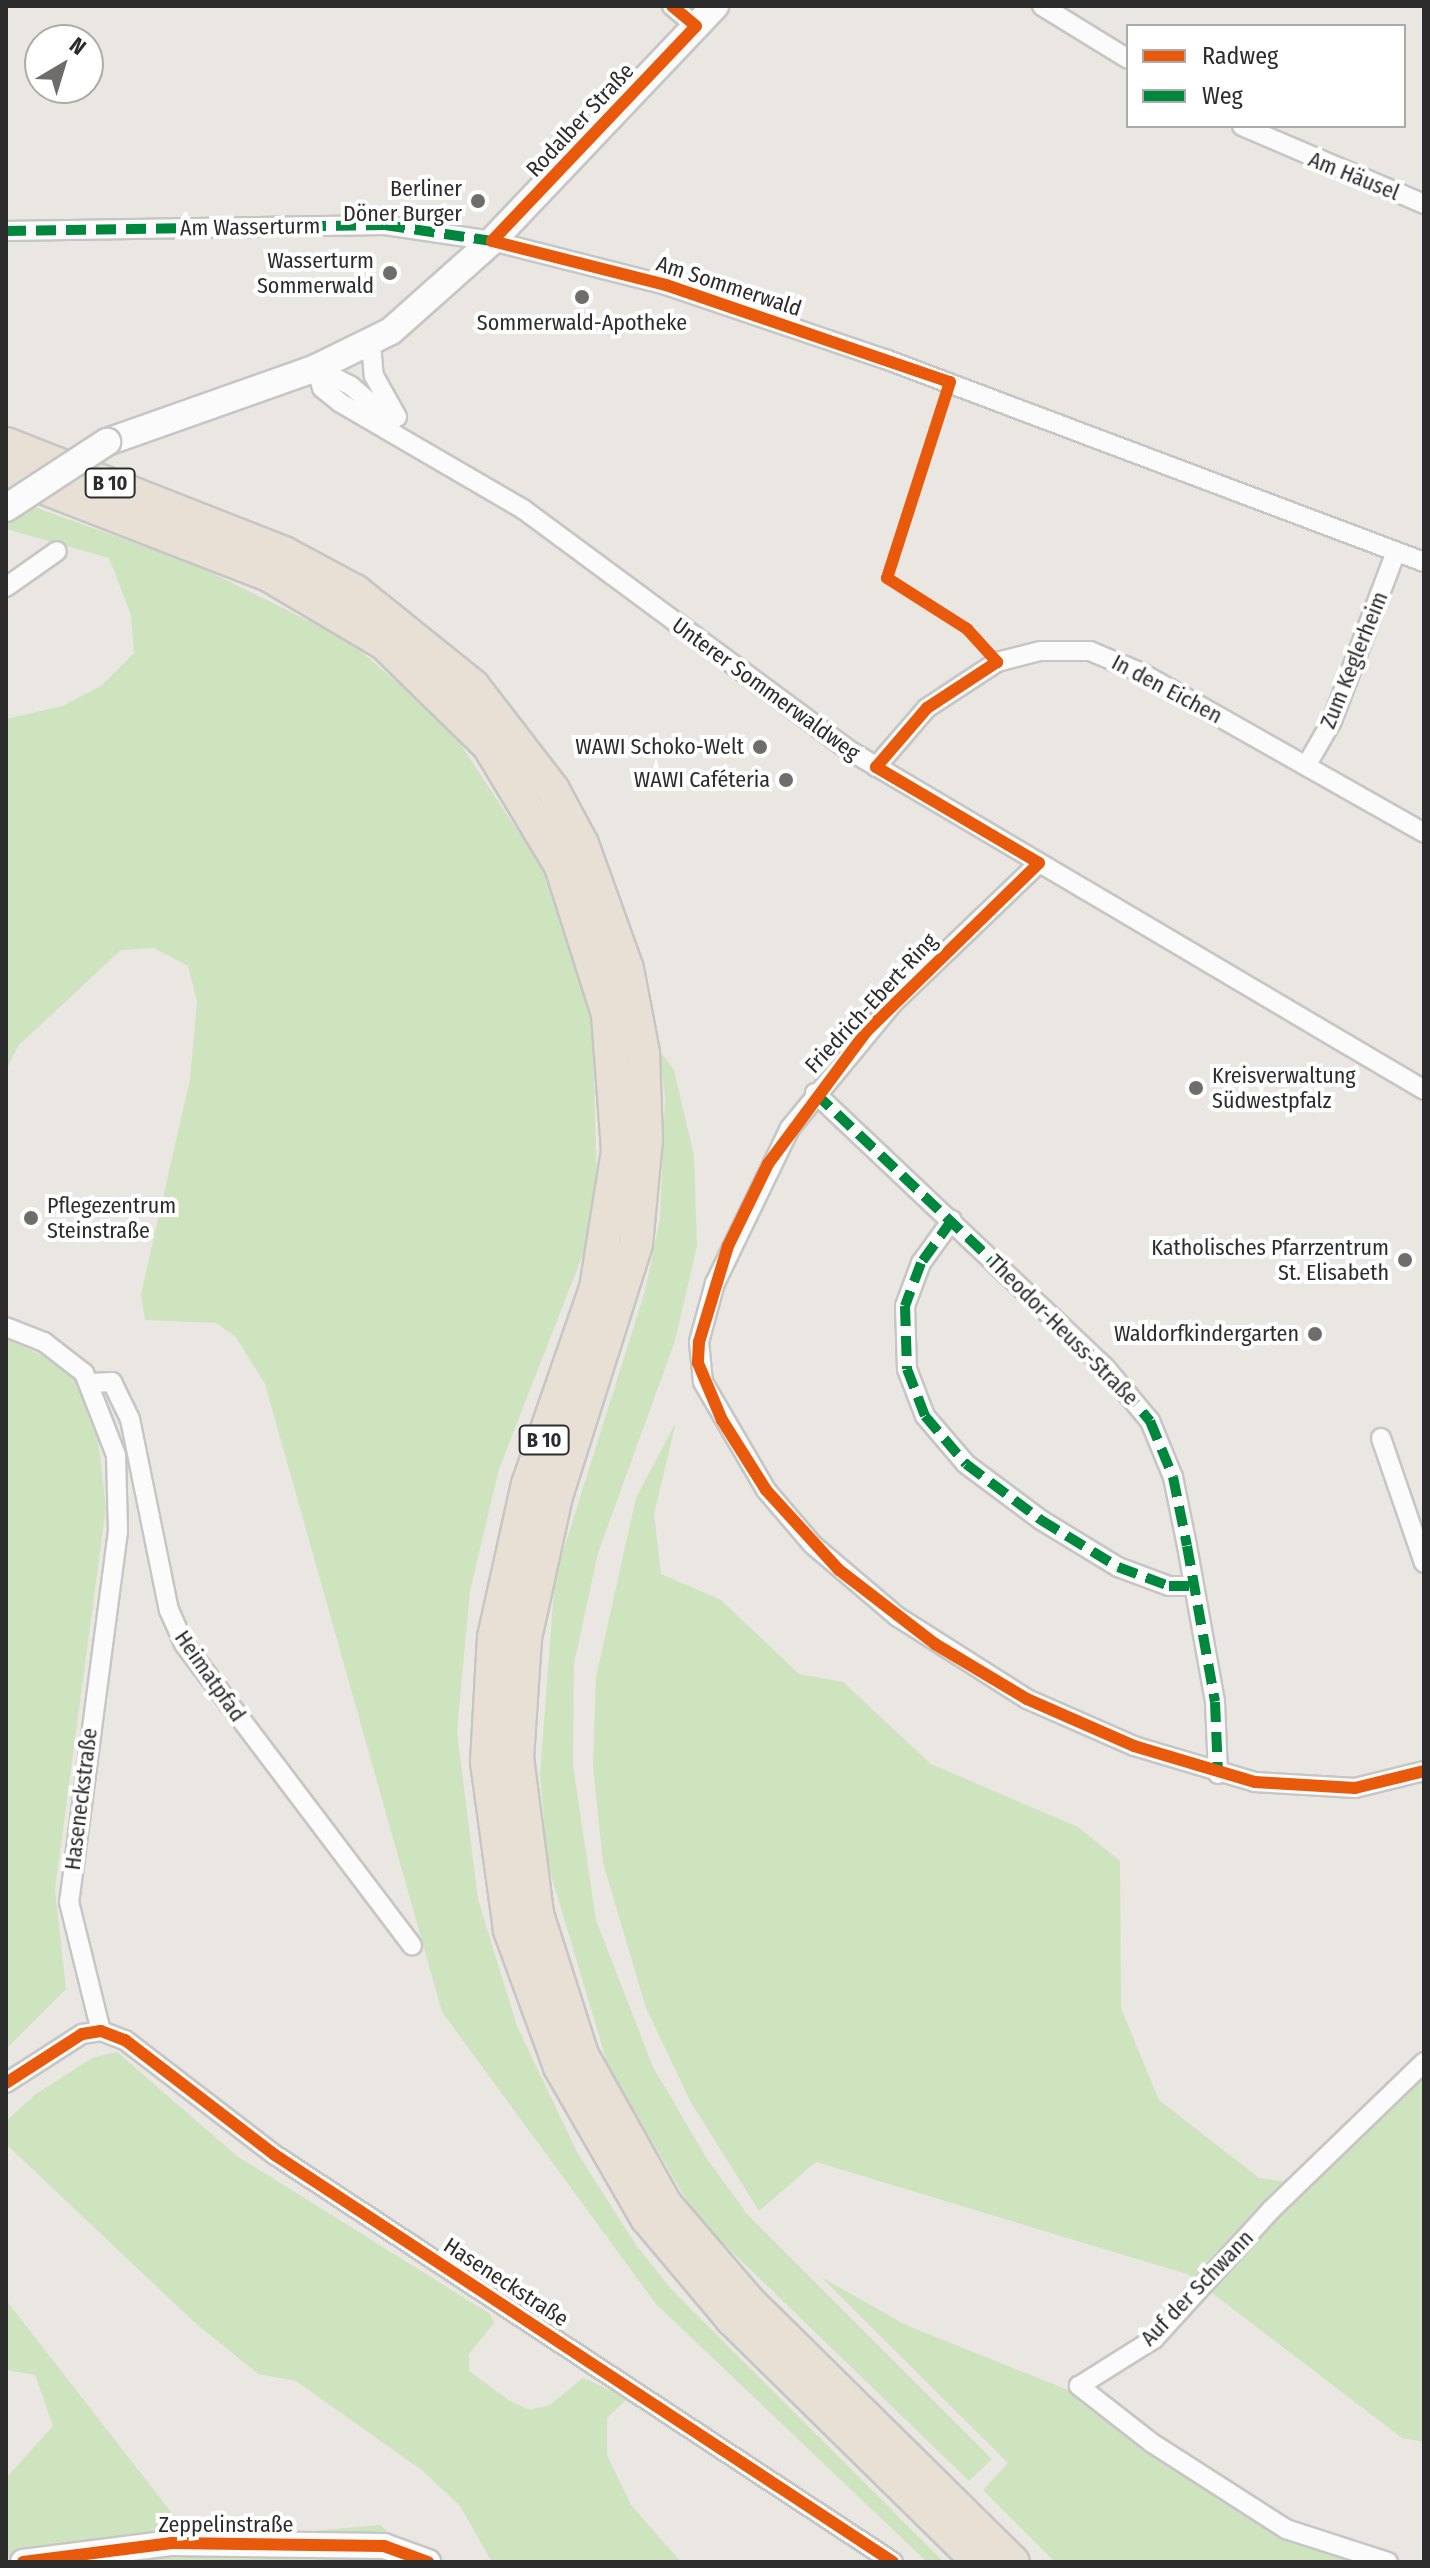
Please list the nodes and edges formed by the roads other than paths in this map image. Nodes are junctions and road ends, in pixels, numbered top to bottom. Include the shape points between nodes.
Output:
1 (672, 6) edge
2 (715, 6) edge
3 (1042, 6) edge
4 (696, 26) junction
5 (1126, 58) edge
6 (1247, 128) edge
7 (1424, 204) edge
8 (6, 231) edge
9 (492, 241) junction
10 (371, 344) junction
11 (316, 368) junction
12 (411, 439) junction
13 (6, 444) edge
14 (6, 473) edge
15 (6, 508) edge
16 (57, 551) dead end
17 (1396, 552) junction
18 (1424, 562) edge
19 (6, 587) edge
20 (1306, 766) junction
21 (876, 767) junction
22 (1424, 833) edge
23 (1039, 863) junction
24 (1424, 1090) edge
25 (815, 1093) junction
26 (952, 1220) junction
27 (6, 1327) edge
28 (92, 1383) junction
29 (1381, 1438) dead end
30 (1424, 1563) edge
31 (1193, 1586) junction
32 (1424, 1771) edge
33 (1218, 1774) junction
34 (412, 1945) dead end
35 (101, 2031) junction
36 (1424, 2062) edge
37 (6, 2083) edge
38 (23, 2562) edge
39 (428, 2562) edge
40 (893, 2562) edge
41 (979, 2562) edge
42 (1013, 2562) edge
43 (1388, 2562) edge

1 - 4 street
2 - 4 main road, Rodalber Straße
3 - 5 street
4 - 9 main road, Rodalber Straße
6 - 7 street, Am Häusel
8 - 9 street, Am Wasserturm via 385,225
9 - 10 main road, Rodalber Straße
9 - 17 street, Am Sommerwald via 666,285 885,359
10 - 11 main road, Rodalber Straße
10 - 12 street, Unterer Sommerwaldweg via 374,376
11 - 12 street, Unterer Sommerwaldweg via 351,386
11 - 15 main road, Rodalber Straße, bridge via 107,442
12 - 21 street, Unterer Sommerwaldweg via 523,509
13 - 42 highway, B 10 via 270,547 355,591 473,686 553,790 582,844 630,982 646,1139 633,1257 556,1496 525,1638 517,1757 537,1914 582,2055 666,2205 750,2303
14 - 41 highway, B 10 via 269,575 384,643 489,746 561,866 608,1014 618,1151 596,1288 514,1532 494,1637 487,1762 510,1930 560,2067 647,2218 732,2319
16 - 19 street
17 - 18 street, Am Sommerwald
17 - 20 street, Zum Keglerheim via 1332,721
20 - 21 street, In den Eichen via 1140,672 1063,648 1017,655 960,684 911,724
20 - 22 street, In den Eichen
21 - 23 street, Unterer Sommerwaldweg
23 - 24 street, Unterer Sommerwaldweg
23 - 25 street, Friedrich-Ebert-Ring via 893,1003
25 - 26 street, Theodor-Heuss-Straße
25 - 33 street, Friedrich-Ebert-Ring via 748,1202 704,1323 698,1363 722,1420 766,1490 839,1570 935,1644 1027,1699
26 - 31 street, Theodor-Heuss-Straße via 1150,1421 1173,1477
26 - 31 street via 921,1263 905,1306 907,1369 925,1416 966,1464 1041,1520 1118,1567 1169,1586
27 - 28 street via 44,1342
28 - 34 street, Heimatpfad via 112,1382 130,1419 169,1610 184,1644
28 - 35 street, Haseneckstraße via 116,1455 118,1531 69,1902
29 - 30 street
31 - 33 street, Theodor-Heuss-Straße via 1215,1702
32 - 33 street, Friedrich-Ebert-Ring via 1330,1789
35 - 37 street via 69,2040
35 - 40 street, Haseneckstraße via 125,2040 275,2155
36 - 43 street, Auf der Schwann via 1271,2210 1154,2339 1079,2386 1152,2443 1286,2529
38 - 39 street, Zeppelinstraße via 172,2543 384,2546

